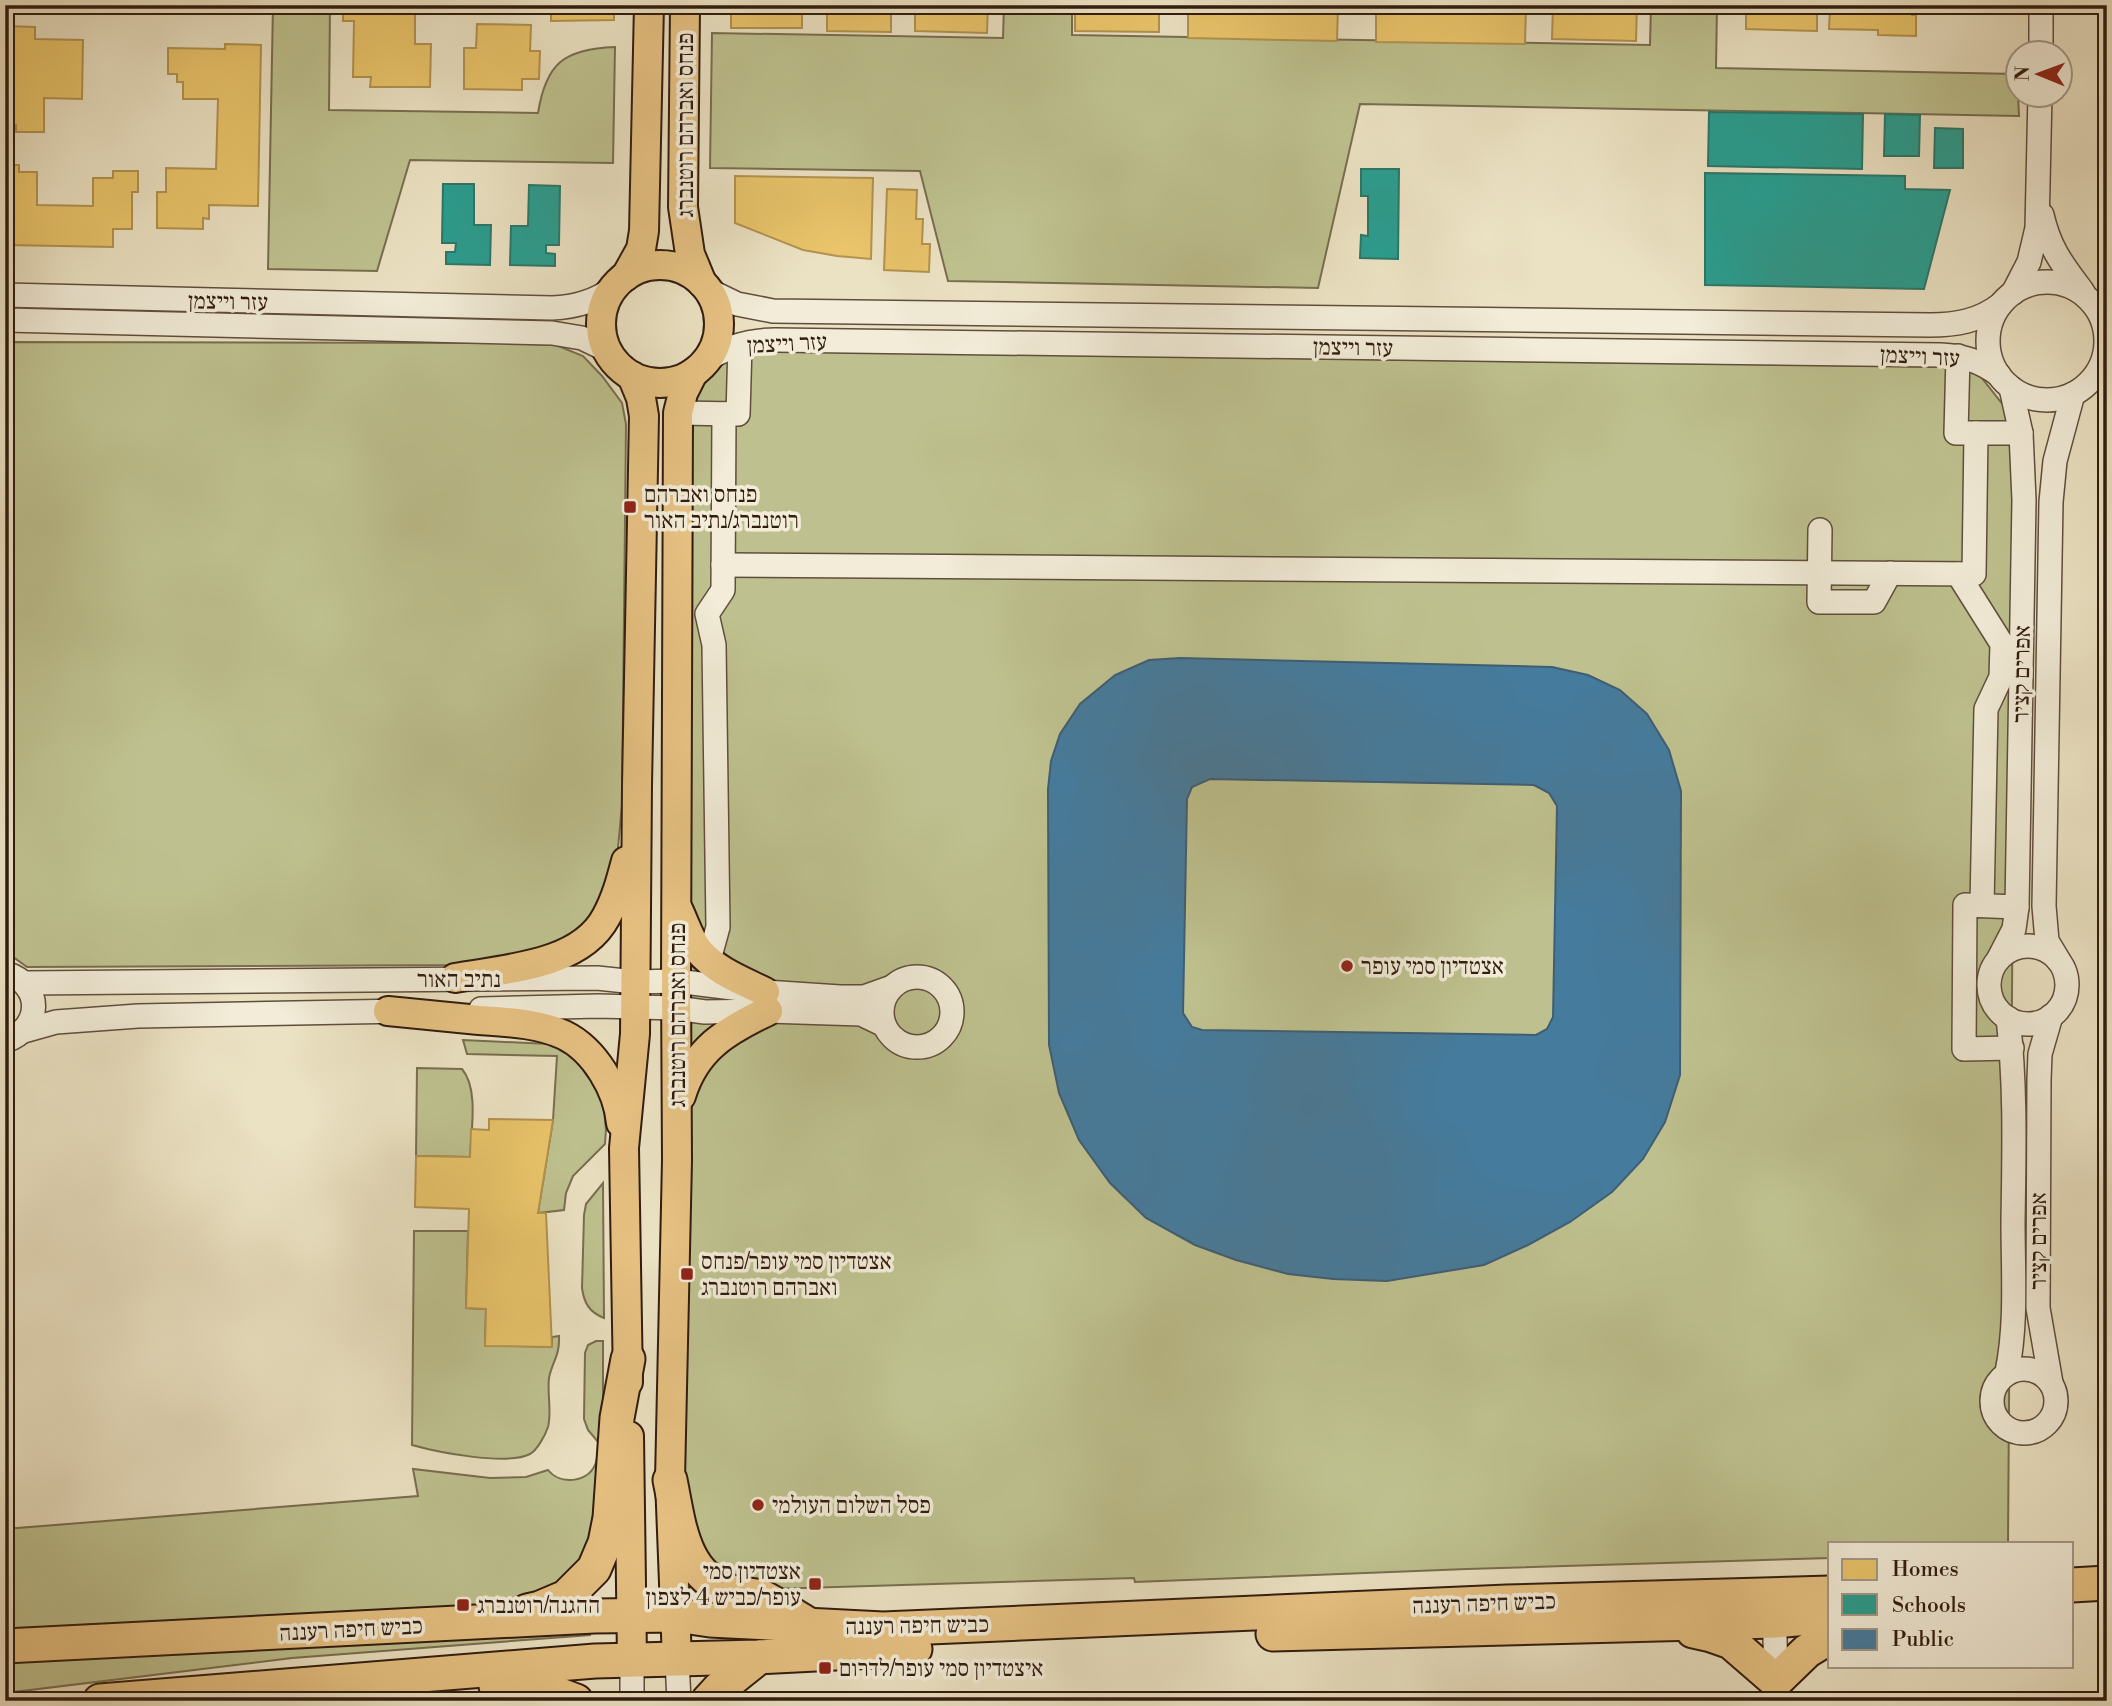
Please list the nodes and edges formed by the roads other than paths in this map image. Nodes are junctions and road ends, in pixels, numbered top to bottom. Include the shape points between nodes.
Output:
1 (649, 5) edge
2 (685, 5) edge
3 (2041, 5) edge
4 (2040, 38) edge
5 (2040, 108) edge
6 (2039, 199) junction
7 (620, 282) junction
8 (705, 287) junction
9 (5, 295) edge
10 (2007, 299) junction
11 (2089, 300) junction
12 (5, 320) edge
13 (740, 345) junction
14 (607, 351) junction
15 (1958, 356) junction
16 (700, 366) junction
17 (632, 376) junction
18 (2005, 381) junction
19 (2073, 394) junction
20 (678, 413) junction
21 (724, 414) junction
22 (1976, 433) junction
23 (2021, 433) junction
24 (1820, 530) dead end
25 (723, 565) junction
26 (1819, 573) junction
27 (1958, 574) junction
28 (636, 785) junction
29 (1982, 905) junction
30 (677, 906) junction
31 (2017, 907) junction
32 (1999, 958) junction
33 (709, 960) junction
34 (2059, 961) junction
35 (15, 978) edge
36 (455, 978) junction
37 (892, 987) junction
38 (635, 995) junction
39 (676, 995) junction
40 (767, 1001) junction
41 (388, 1012) junction
42 (2051, 1016) junction
43 (2008, 1018) junction
44 (884, 1025) junction
45 (15, 1036) edge
46 (2012, 1048) junction
47 (678, 1109) junction
48 (624, 1148) junction
49 (628, 1359) junction
50 (2007, 1373) junction
51 (2051, 1383) junction
52 (670, 1480) junction
53 (2107, 1583) edge
54 (2074, 1585) edge
55 (1828, 1594) edge
56 (2107, 1604) edge
57 (2074, 1605) edge
58 (1774, 1608) junction
59 (632, 1615) junction
60 (676, 1615) junction
61 (1828, 1616) edge
62 (452, 1624) junction
63 (811, 1626) junction
64 (1596, 1626) junction
65 (1828, 1638) edge
66 (5, 1646) edge
67 (759, 1657) junction
68 (632, 1660) junction
69 (677, 1660) junction
70 (1776, 1691) edge
71 (193, 1693) junction
72 (100, 1701) edge
73 (576, 1701) edge
74 (632, 1701) edge
75 (678, 1701) edge
76 (708, 1701) edge

1 - 7 main road, פנחס ואברהם רוטנברג via 645,231 639,254
2 - 8 main road, פנחס ואברהם רוטנברג via 683,207 690,254
3 - 4 street
5 - 6 street
6 - 10 street via 2032,254
6 - 11 street via 2055,252
7 - 8 main road via 634,271 670,266 687,272
7 - 9 street, עזר וייצמן via 583,304 552,308
7 - 14 main road via 608,296 602,314 601,333
8 - 10 street, עזר וייצמן via 737,304 773,311 1930,325 1983,316
8 - 16 main road via 716,307 718,326 715,344
10 - 11 street via 2029,285 2048,282 2066,286
10 - 18 street via 1992,322 1988,340 1991,359
11 - 19 street via 2103,324 2105,352 2094,377
12 - 14 street, עזר וייצמן via 552,333 582,338
13 - 15 street, עזר וייצמן via 775,340
13 - 16 street, עזר וייצמן
13 - 21 street via 738,414
14 - 17 main road
15 - 18 street, עזר וייצמן via 1984,364
15 - 22 street via 1956,433
16 - 17 main road via 677,381 659,383
16 - 20 main road, פנחס ואברהם רוטנברג via 683,393
17 - 28 main road, פנחס ואברהם רוטנברג via 644,416
18 - 19 street via 2027,397 2056,400
18 - 23 street, אפרים קציר
19 - 34 street, אפרים קציר via 2055,461 2051,516 2044,906 2047,941
20 - 21 street
20 - 30 main road, פנחס ואברהם רוטנברג
21 - 25 street
22 - 23 street
22 - 27 street via 1974,574
23 - 31 street, אפרים קציר via 2024,499
24 - 26 street
25 - 26 street
25 - 33 street via 723,590 708,614 714,645 718,927
26 - 27 street via 1819,602 1874,602 1890,573
27 - 29 street via 2003,644 2001,677 1986,709
28 - 36 main road via 618,892 605,920 586,941 542,962
28 - 38 main road, פנחס ואברהם רוטנברג
29 - 31 street
29 - 46 street via 1965,905 1964,1049
30 - 33 main road via 699,951
30 - 39 main road, פנחס ואברהם רוטנברג
31 - 32 street, אפרים קציר via 2014,929
32 - 34 street via 2010,950 2036,946
32 - 43 street via 1992,969 1991,998
33 - 40 main road
34 - 42 street via 2067,986
35 - 36 street, נתיב האור via 66,984
35 - 45 street via 30,991 33,1012 30,1022
36 - 38 street, נתיב האור via 597,978
37 - 40 street, נתיב האור via 864,997
37 - 44 street via 884,1001
37 - 44 street via 914,976 933,980 950,997 953,1016 942,1038 918,1048 895,1040
38 - 39 street, נתיב האור
38 - 41 street, נתיב האור via 598,1006
38 - 48 main road, פנחס ואברהם רוטנברג
39 - 40 street, נתיב האור via 705,1012
39 - 47 main road, פנחס ואברהם רוטנברג
40 - 44 street, נתיב האור via 861,1014
40 - 47 main road via 694,1065
41 - 45 street, נתיב האור via 138,1016 56,1023
41 - 48 main road via 526,1024 566,1036 596,1062 610,1086 620,1113
42 - 43 street via 2021,1023
42 - 51 street, אפרים קציר via 2040,1054 2038,1308
43 - 46 street, אפרים קציר
46 - 50 street, אפרים קציר via 2013,1345
47 - 52 main road, פנחס ואברהם רוטנברג
48 - 49 main road, פנחס ואברהם רוטנברג
49 - 59 main road, פנחס ואברהם רוטנברג
49 - 62 highway via 617,1418 606,1543 594,1569 566,1597 541,1608
50 - 51 street via 2026,1368
50 - 51 street via 1994,1389 1993,1409 2004,1426 2023,1434 2042,1428 2055,1412 2056,1392
52 - 60 main road, פנחס ואברהם רוטנברג
52 - 63 highway via 683,1542 704,1577 731,1592 762,1597
53 - 54 highway
55 - 58 highway, כביש חיפה רעננה
56 - 57 highway
58 - 61 highway, כביש חיפה רעננה
58 - 63 highway, כביש חיפה רעננה via 1479,1603 883,1629
58 - 64 highway, כביש חיפה רעננה
58 - 70 street
59 - 60 highway, כביש חיפה רעננה
59 - 62 highway, כביש חיפה רעננה
59 - 68 main road, פנחס ואברהם רוטנברג
60 - 63 highway, כביש חיפה רעננה
60 - 69 main road, פנחס ואברהם רוטנברג
62 - 66 highway, כביש חיפה רעננה
64 - 67 highway, כביש חיפה רעננה via 1117,1639
64 - 70 highway via 1711,1634 1731,1642
65 - 70 highway via 1807,1651
67 - 69 highway, כביש חיפה רעננה
67 - 76 highway
68 - 69 highway, כביש חיפה רעננה
68 - 71 highway, כביש חיפה רעננה
68 - 74 street
69 - 75 street
71 - 72 highway, כביש חיפה רעננה
71 - 73 highway via 362,1695 504,1685 544,1689

